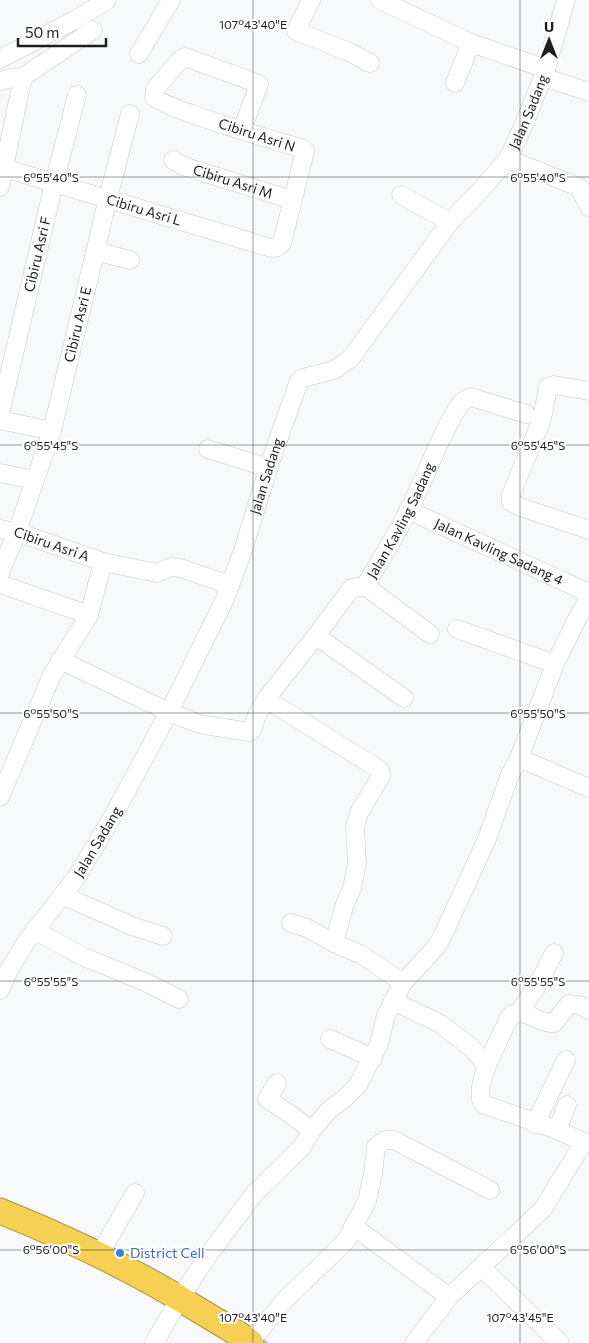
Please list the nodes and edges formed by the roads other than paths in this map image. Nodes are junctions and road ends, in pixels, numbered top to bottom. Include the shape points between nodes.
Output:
1 (107, 0) edge
2 (171, 0) edge
3 (311, 0) edge
4 (380, 0) edge
5 (566, 0) edge
6 (93, 30) dead end
7 (471, 43) junction
8 (139, 54) dead end
9 (0, 59) edge
10 (370, 63) dead end
11 (545, 73) junction
12 (23, 77) junction
13 (0, 81) edge
14 (455, 83) dead end
15 (589, 92) edge
16 (77, 95) dead end
17 (130, 114) dead end
18 (242, 130) junction
19 (6, 136) edge
20 (508, 159) junction
21 (173, 160) dead end
22 (4, 168) junction
23 (54, 183) junction
24 (0, 187) edge
25 (584, 187) edge
26 (401, 195) dead end
27 (108, 198) junction
28 (292, 200) junction
29 (589, 207) edge
30 (450, 222) junction
31 (282, 243) joint
32 (95, 251) junction
33 (130, 260) dead end
34 (589, 391) edge
35 (0, 414) edge
36 (526, 414) dead end
37 (0, 420) edge
38 (52, 431) junction
39 (208, 449) dead end
40 (269, 468) junction
41 (0, 473) edge
42 (34, 480) junction
43 (408, 510) junction
44 (8, 530) edge
45 (589, 530) edge
46 (103, 562) junction
47 (0, 573) edge
48 (0, 584) edge
49 (230, 585) junction
50 (365, 586) junction
51 (589, 593) edge
52 (589, 599) edge
53 (89, 615) junction
54 (457, 629) dead end
55 (430, 634) dead end
56 (316, 636) junction
57 (60, 660) junction
58 (556, 664) junction
59 (404, 698) dead end
60 (266, 699) junction
61 (169, 712) junction
62 (519, 758) junction
63 (589, 788) edge
64 (0, 797) edge
65 (62, 895) junction
66 (291, 924) dead end
67 (34, 930) junction
68 (162, 936) dead end
69 (334, 943) junction
70 (554, 953) dead end
71 (403, 983) junction
72 (0, 990) edge
73 (179, 999) dead end
74 (393, 1001) junction
75 (589, 1010) edge
76 (519, 1012) junction
77 (330, 1040) dead end
78 (373, 1058) junction
79 (566, 1060) dead end
80 (487, 1066) junction
81 (277, 1083) dead end
82 (567, 1105) dead end
83 (535, 1124) junction
84 (312, 1130) junction
85 (557, 1130) junction
86 (587, 1143) edge
87 (490, 1190) dead end
88 (135, 1193) dead end
89 (0, 1211) edge
90 (353, 1226) junction
91 (99, 1255) junction
92 (482, 1268) junction
93 (449, 1297) junction
94 (180, 1298) junction
95 (250, 1342) edge
96 (154, 1343) edge
97 (414, 1343) edge
98 (560, 1343) edge

1 - 9 street
2 - 8 street
3 - 10 street via 296,31
4 - 7 street
5 - 11 street, Jalan Sadang
6 - 12 street
7 - 11 street
7 - 14 street
11 - 15 street
11 - 20 street, Jalan Sadang
12 - 13 street
12 - 19 street
16 - 23 street, Cibiru Asri F
17 - 27 street, Cibiru Asri E
18 - 18 street, Cibiru Asri N via 159,102 154,97 155,89 185,57 253,82 260,86
18 - 28 street, Cibiru Asri N via 305,151
19 - 22 street
20 - 25 street
20 - 30 street, Jalan Sadang
21 - 28 street, Cibiru Asri M via 183,166
22 - 23 street, Cibiru Asri L
22 - 24 street
23 - 27 street, Cibiru Asri L
23 - 35 street, Cibiru Asri F
25 - 29 street
26 - 30 street
27 - 31 street, Cibiru Asri L via 271,248
27 - 32 street, Cibiru Asri E
28 - 31 street, Cibiru Asri N
30 - 40 street, Jalan Sadang via 351,358 334,370 298,381
32 - 33 street
32 - 38 street, Cibiru Asri E
34 - 45 street via 554,384 548,387 542,419 510,495 512,502 520,506
36 - 43 street, Jalan Kavling Sadang via 465,399 459,404
37 - 38 street
38 - 42 street, Cibiru Asri E
39 - 40 street
40 - 49 street, Jalan Sadang
41 - 42 street
42 - 44 street, Cibiru Asri E
43 - 50 street, Jalan Kavling Sadang
43 - 51 street, Jalan Kavling Sadang 4
44 - 46 street, Cibiru Asri A
44 - 47 street, Cibiru Asri E
46 - 49 street, Cibiru Asri A via 157,573 171,567 180,568
46 - 53 street
48 - 53 street
49 - 61 street, Jalan Sadang
50 - 55 street
50 - 56 street, Jalan Kavling Sadang via 352,588
52 - 58 street
53 - 57 street
54 - 58 street
56 - 59 street
56 - 60 street, Jalan Kavling Sadang
57 - 61 street
57 - 64 street
58 - 62 street
60 - 61 street, Jalan Kavling Sadang via 249,732 209,727
60 - 69 street via 380,770 381,776 355,826 357,864
61 - 65 street, Jalan Sadang via 113,816 76,878
62 - 63 street
62 - 71 street via 487,839 440,941
65 - 67 street, Jalan Sadang
65 - 68 street
66 - 69 street via 307,928
67 - 72 street, Jalan Sadang
67 - 73 street via 84,957
69 - 71 street via 362,955
70 - 76 street
71 - 74 street
74 - 78 street
74 - 80 street via 438,1024 472,1048
75 - 76 street via 569,1004 550,1024
76 - 80 street via 510,1016
77 - 78 street
78 - 84 street via 358,1085
79 - 83 street
80 - 83 street via 480,1091 483,1104
81 - 84 street via 267,1099
82 - 85 street
83 - 85 street
84 - 94 street via 302,1147 255,1193
85 - 86 street
86 - 92 street via 582,1145 545,1206
87 - 90 street via 394,1140 385,1140 376,1147 367,1201
88 - 91 street
89 - 91 highway
90 - 93 street
90 - 95 street via 346,1241 286,1298
91 - 94 highway
92 - 93 street
92 - 98 street
93 - 97 street
94 - 95 highway
94 - 96 street

